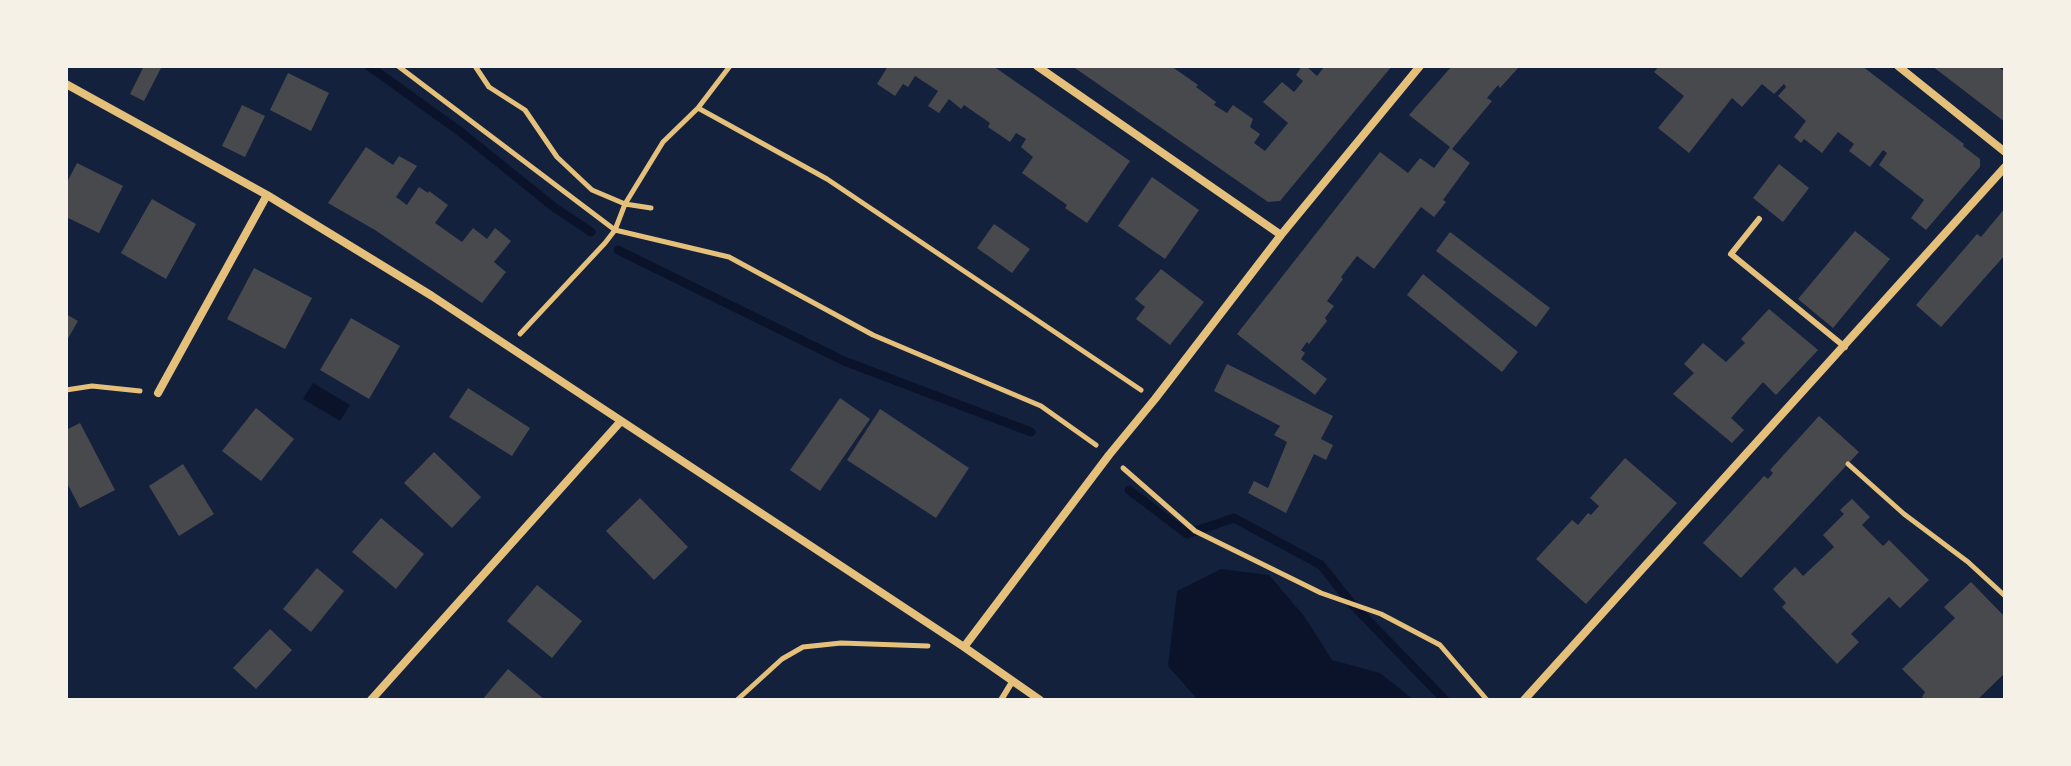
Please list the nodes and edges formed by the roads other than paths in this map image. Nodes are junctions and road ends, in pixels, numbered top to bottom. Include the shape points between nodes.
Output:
1 (1037, 66) edge
2 (1420, 66) edge
3 (1898, 66) edge
4 (66, 84) edge
5 (2005, 152) edge
6 (2005, 167) edge
7 (267, 195) junction
8 (1759, 219) dead end
9 (1281, 235) junction
10 (1845, 347) junction
11 (158, 393) road end
12 (621, 421) junction
13 (964, 647) junction
14 (1012, 682) junction
15 (371, 700) edge
16 (1001, 700) edge
17 (1040, 700) edge
18 (1524, 700) edge

1 - 9 street
2 - 9 street
3 - 5 street
4 - 7 street
6 - 10 street
7 - 11 street
7 - 12 street
8 - 10 lane via 1731,254
9 - 13 street
10 - 18 street
12 - 13 street
12 - 15 street
13 - 14 street
14 - 16 lane
14 - 17 street

